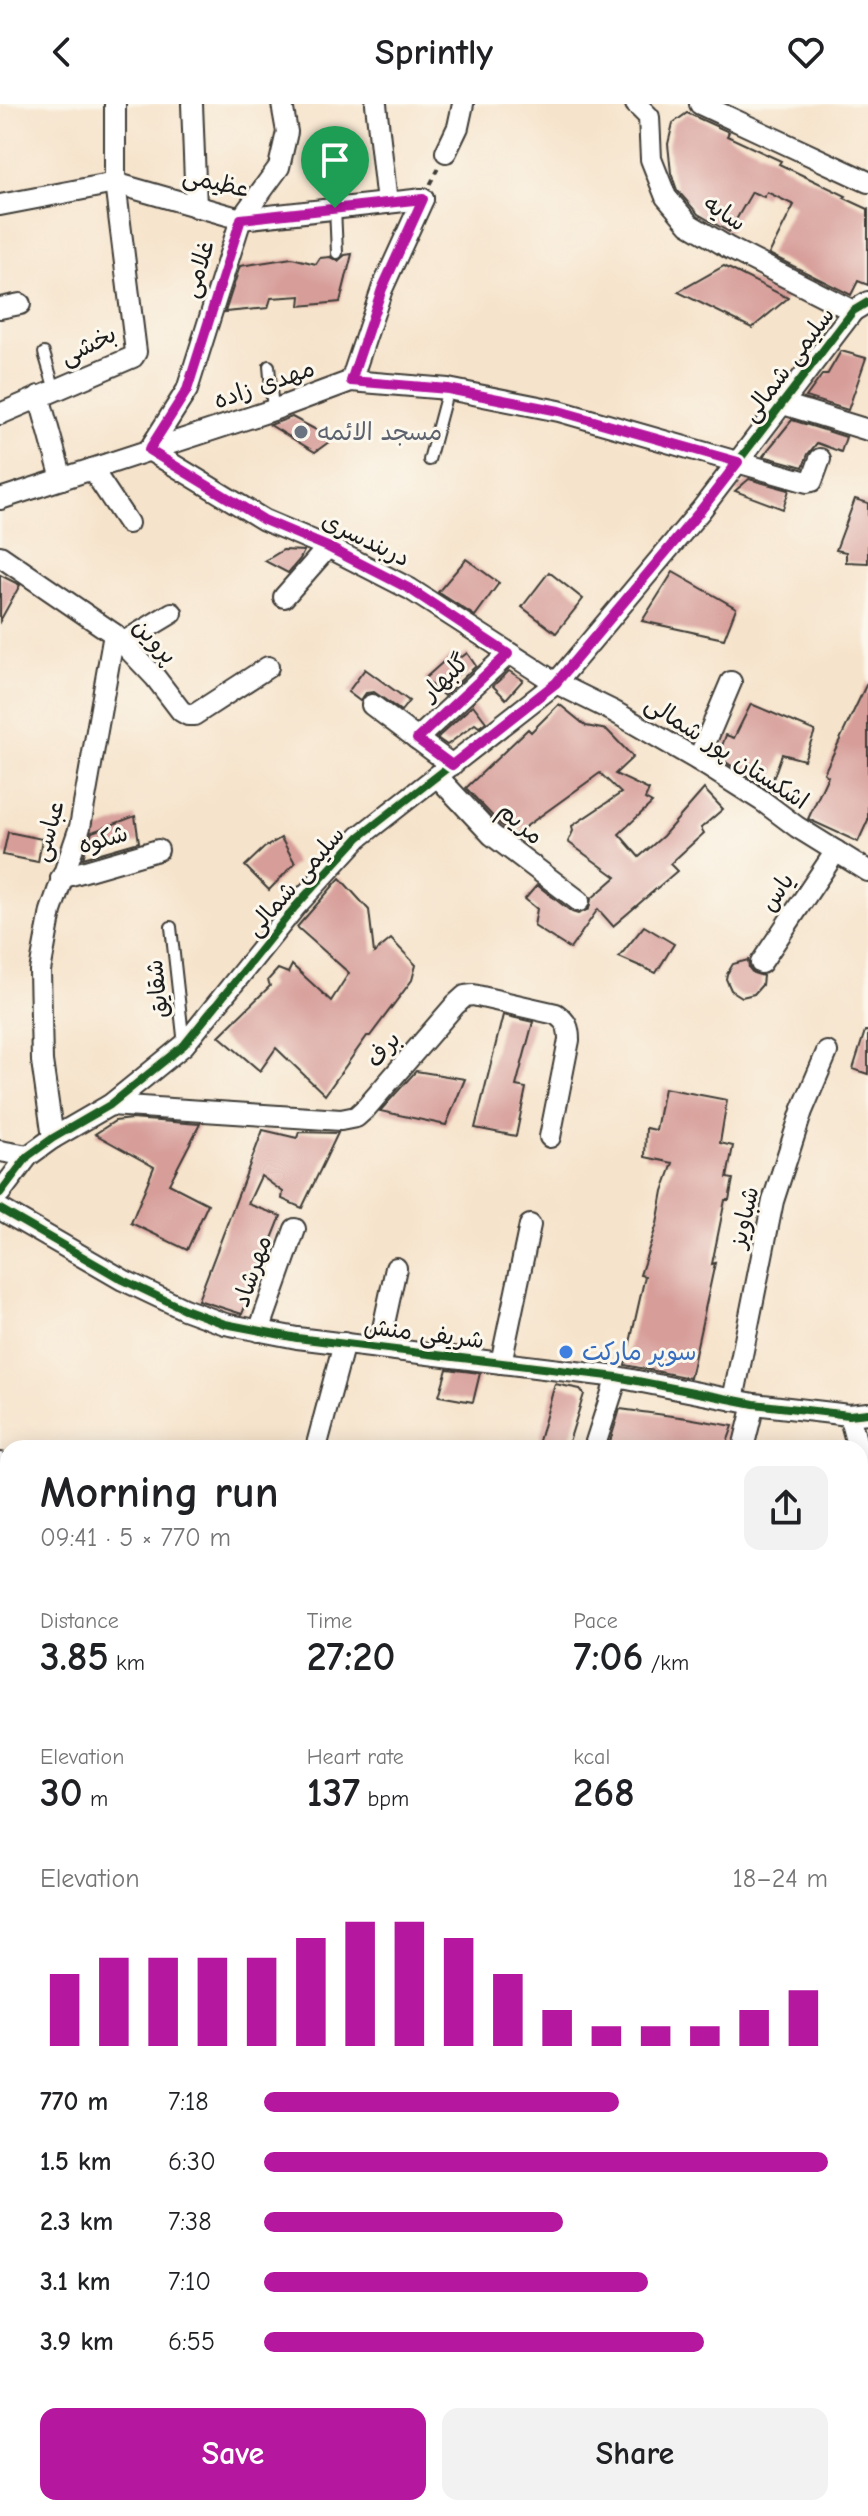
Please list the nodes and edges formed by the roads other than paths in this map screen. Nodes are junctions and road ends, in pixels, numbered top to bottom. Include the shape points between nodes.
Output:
1 (115, 104) edge
2 (192, 104) edge
3 (282, 104) edge
4 (463, 104) edge
5 (636, 104) edge
6 (700, 104) edge
7 (383, 105) edge
8 (446, 152) road end
9 (868, 164) edge
10 (844, 172) junction
11 (868, 182) edge
12 (115, 183) junction
13 (387, 203) junction
14 (0, 205) edge
15 (196, 207) junction
16 (335, 208) junction
17 (241, 219) junction
18 (337, 253) dead end
19 (860, 307) edge
20 (44, 353) dead end
21 (269, 366) dead end
22 (351, 381) junction
23 (448, 389) junction
24 (47, 393) junction
25 (783, 404) junction
26 (273, 410) junction
27 (0, 414) edge
28 (868, 430) edge
29 (149, 450) junction
30 (820, 459) dead end
31 (429, 460) dead end
32 (738, 462) junction
33 (92, 469) junction
34 (62, 479) junction
35 (0, 499) edge
36 (128, 523) dead end
37 (328, 547) junction
38 (0, 556) edge
39 (284, 597) dead end
40 (172, 613) dead end
41 (118, 638) junction
42 (508, 654) junction
43 (268, 667) dead end
44 (731, 682) dead end
45 (556, 683) junction
46 (372, 705) dead end
47 (417, 739) junction
48 (698, 760) junction
49 (444, 770) junction
50 (158, 850) dead end
51 (836, 851) junction
52 (868, 870) edge
53 (61, 878) junction
54 (579, 901) dead end
55 (171, 927) dead end
56 (761, 963) dead end
57 (184, 1045) junction
58 (827, 1052) dead end
59 (110, 1105) junction
60 (550, 1137) dead end
61 (53, 1138) junction
62 (0, 1151) edge
63 (28, 1156) junction
64 (0, 1193) edge
65 (0, 1209) edge
66 (530, 1225) dead end
67 (295, 1229) dead end
68 (396, 1268) dead end
69 (259, 1331) junction
70 (344, 1343) junction
71 (379, 1347) junction
72 (501, 1363) junction
73 (617, 1377) junction
74 (733, 1400) junction
75 (754, 1404) junction
76 (858, 1414) edge
77 (318, 1440) edge
78 (597, 1440) edge
79 (745, 1440) edge
80 (858, 1440) edge

1 - 12 street
2 - 15 street
3 - 17 street, غلامی via 287,132 279,167
4 - 8 street
5 - 19 street, سایه via 649,117 651,159 666,197 689,224 729,248
6 - 10 street
7 - 13 street
9 - 10 street
10 - 11 street
12 - 14 street, عظیمی
12 - 15 street, عظیمی
12 - 24 street, بخشی via 136,352
13 - 16 street, عظیمی
13 - 22 street, عظیمی via 423,199 382,289
15 - 17 street, عظیمی
16 - 17 street, عظیمی
16 - 18 lane
17 - 29 street, غلامی via 187,390
19 - 25 street, سلیمی شمالی
20 - 24 lane
21 - 26 lane
22 - 23 street, مهدی زاده
22 - 26 street, مهدی زاده
23 - 31 lane
23 - 32 street, مهدی زاده via 559,411
24 - 27 street, بخشی
24 - 34 street
25 - 28 street
25 - 32 street, سلیمی شمالی
26 - 29 street, مهدی زاده
29 - 33 street, مهدی زاده
29 - 37 street, دربندسری via 264,520
30 - 32 street via 814,478 807,482
32 - 45 street, سلیمی شمالی
33 - 34 street, مهدی زاده
33 - 36 street
34 - 35 street, مهدی زاده
37 - 39 street
37 - 42 street, دربندسری via 410,589
38 - 41 street, پروین
40 - 41 street
41 - 43 street, پروین via 188,715
41 - 53 street, عباسی via 80,827
42 - 45 street, دربندسری
42 - 47 street, گلبهار
44 - 48 street
45 - 48 street, اشکستان پور شمالی
45 - 49 street, سلیمی شمالی
46 - 47 street, مریم
47 - 49 street, مریم
48 - 51 street, اشکستان پور شمالی
49 - 54 street, مریم via 492,835
49 - 57 street, سلیمی شمالی via 359,837
50 - 53 street, شکوه
51 - 52 street, اشکستان پور شمالی
51 - 56 street, یاس
53 - 61 street, عباسی via 40,971 42,1061
55 - 57 lane, شقایق
57 - 59 street, سلیمی شمالی
58 - 74 street, شباویز via 773,1201
59 - 60 street, برف via 356,1117 455,1005 473,995 556,1014 567,1024 569,1040
59 - 61 street, سلیمی شمالی
61 - 63 street, سلیمی شمالی
62 - 63 street
63 - 64 street, سلیمی شمالی
65 - 69 street, شریفی منش via 184,1309
66 - 72 street
67 - 69 street, مهرشاد
68 - 71 street
69 - 70 street, شریفی منش
70 - 71 street, شریفی منش
70 - 77 street
71 - 72 street, شریفی منش
72 - 73 street, شریفی منش
73 - 74 street, شریفی منش
73 - 78 street
74 - 75 street, شریفی منش
75 - 76 street, شریفی منش
75 - 79 street
76 - 80 street

